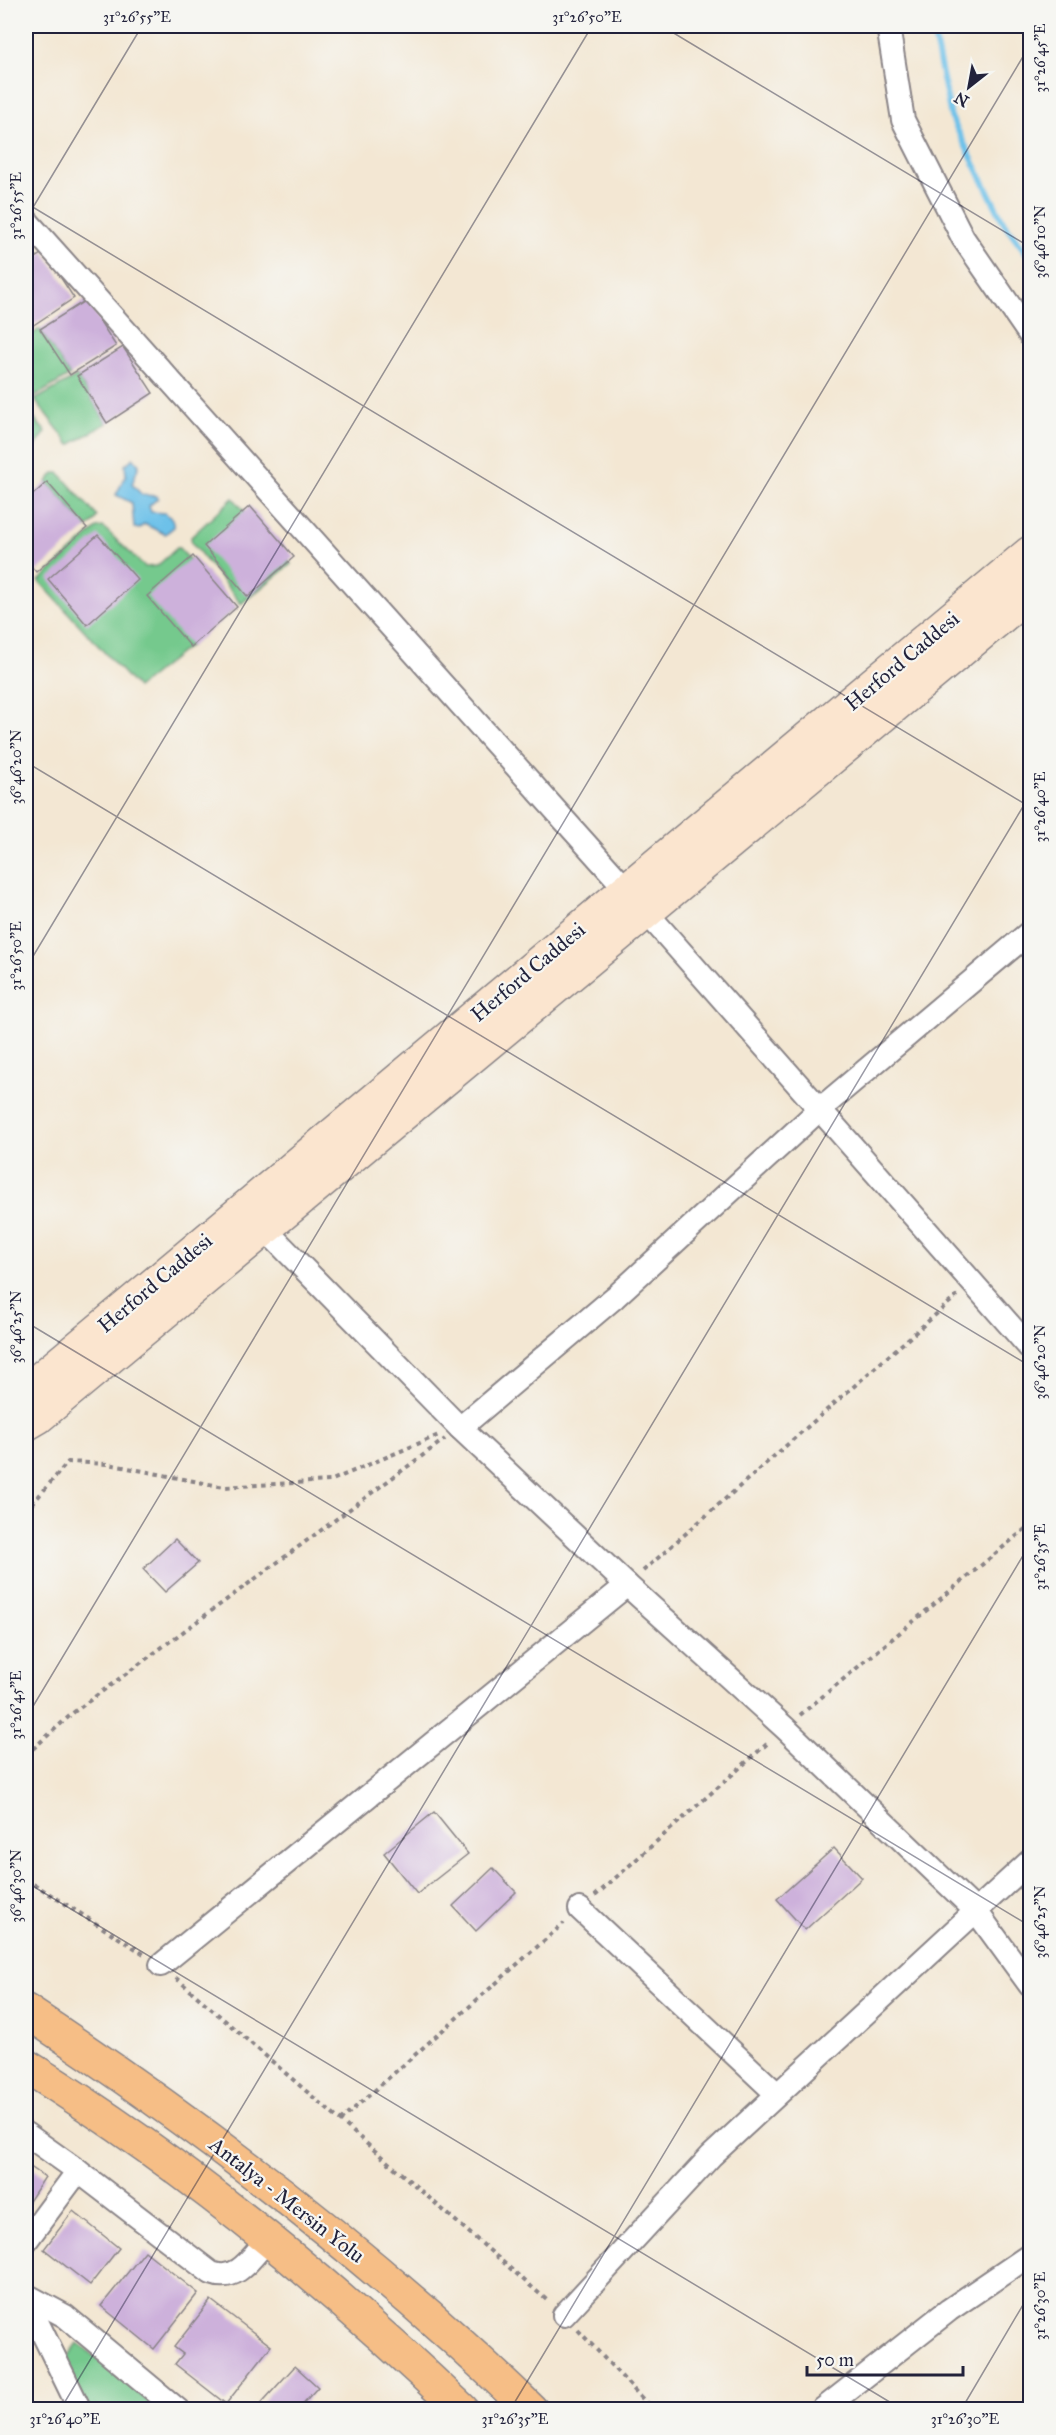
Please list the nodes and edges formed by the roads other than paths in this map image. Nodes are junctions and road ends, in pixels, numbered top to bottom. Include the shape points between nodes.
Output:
1 (888, 26) edge
2 (26, 220) edge
3 (1030, 335) edge
4 (1030, 553) edge
5 (1030, 593) edge
6 (637, 901) junction
7 (1030, 932) edge
8 (820, 1109) junction
9 (265, 1229) junction
10 (1030, 1348) edge
11 (26, 1391) edge
12 (26, 1424) edge
13 (460, 1428) junction
14 (627, 1585) junction
15 (1030, 1861) edge
16 (580, 1909) road end
17 (976, 1911) junction
18 (161, 1965) road end
19 (1030, 1985) edge
20 (26, 2012) edge
21 (26, 2066) edge
22 (777, 2094) junction
23 (26, 2134) edge
24 (78, 2171) junction
25 (267, 2240) junction
26 (26, 2241) edge
27 (1030, 2255) edge
28 (26, 2295) edge
29 (26, 2299) edge
30 (564, 2315) road end
31 (74, 2324) junction
32 (50, 2350) junction
33 (80, 2409) edge
34 (178, 2409) edge
35 (462, 2409) edge
36 (531, 2409) edge
37 (822, 2409) edge

1 - 3 street via 903,120 963,238
2 - 6 street
4 - 6 main road, Herford Caddesi
5 - 6 main road, Herford Caddesi
6 - 8 street
6 - 9 main road, Herford Caddesi
6 - 11 main road, Herford Caddesi
7 - 8 street
8 - 10 street
8 - 13 street via 615,1297
9 - 12 main road, Herford Caddesi
9 - 13 street
13 - 14 street
14 - 17 street via 785,1728
14 - 18 street
15 - 17 street
16 - 22 street
17 - 19 street
17 - 22 street
20 - 36 highway, Antalya - Mersin Yolu via 110,2066 253,2170 382,2275
21 - 25 highway, Antalya - Mersin Yolu via 88,2104
22 - 30 street via 711,2156
23 - 24 street
24 - 25 street via 218,2276 238,2272
24 - 26 street
25 - 35 highway, Antalya - Mersin Yolu
27 - 37 street via 949,2310
28 - 31 street
29 - 32 street
31 - 32 street
31 - 34 street
32 - 33 street

